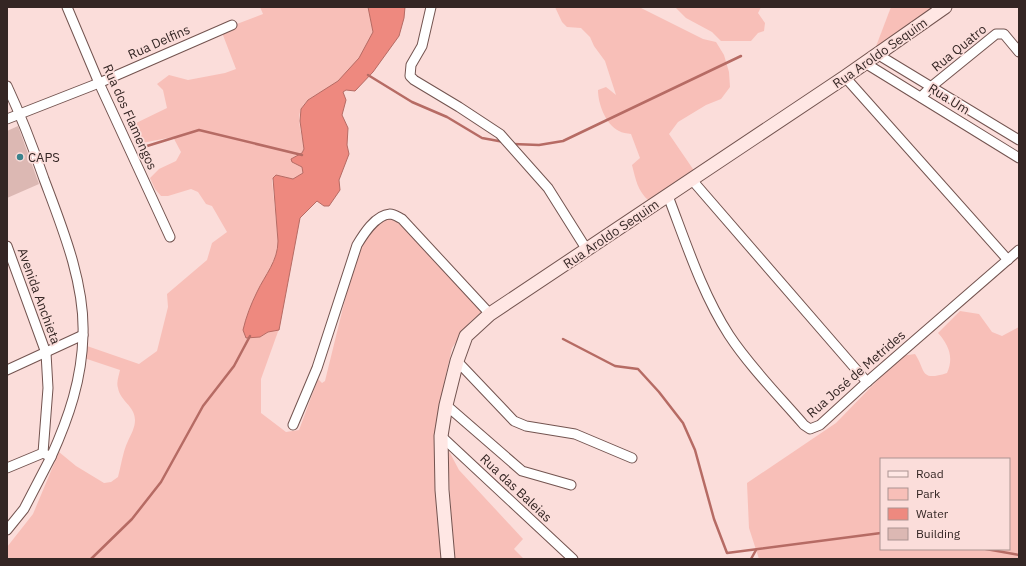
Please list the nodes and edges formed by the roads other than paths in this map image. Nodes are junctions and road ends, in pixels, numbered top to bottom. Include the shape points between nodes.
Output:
1 (67, 7) edge
2 (432, 7) edge
3 (945, 7) edge
4 (232, 25) dead end
5 (1019, 52) edge
6 (878, 54) junction
7 (865, 63) junction
8 (845, 77) junction
9 (99, 83) junction
10 (7, 86) edge
11 (932, 86) junction
12 (921, 97) junction
13 (20, 113) junction
14 (7, 119) edge
15 (1019, 140) edge
16 (1019, 158) edge
17 (692, 180) junction
18 (668, 196) junction
19 (170, 237) dead end
20 (7, 246) edge
21 (587, 250) junction
22 (1019, 250) edge
23 (1008, 260) junction
24 (490, 314) junction
25 (83, 335) junction
26 (46, 353) junction
27 (457, 361) junction
28 (7, 370) edge
29 (867, 382) junction
30 (446, 405) junction
31 (293, 425) dead end
32 (441, 436) junction
33 (47, 455) junction
34 (632, 458) dead end
35 (7, 468) edge
36 (571, 485) dead end
37 (7, 530) edge
38 (448, 559) edge
39 (573, 559) edge

1 - 9 street, Rua dos Flamengos
2 - 21 street via 422,46 411,65 410,76 500,134 548,188
3 - 6 street, Rua Aroldo Sequim
4 - 9 street, Rua Delfins
5 - 11 street, Rua Quatro via 1004,34 996,34
6 - 7 street, Rua Aroldo Sequim
6 - 11 street, Rua Um
7 - 8 street, Rua Aroldo Sequim
7 - 12 street, Rua Um
8 - 17 street, Rua Aroldo Sequim
8 - 23 street
9 - 13 street, Rua Delfins
9 - 19 street, Rua dos Flamengos
10 - 13 street
11 - 12 street
11 - 15 street, Rua Um
12 - 16 street, Rua Um
13 - 14 street, Rua Delfins
13 - 25 street via 62,224 76,274
17 - 18 street, Rua Aroldo Sequim
17 - 29 street
18 - 21 street, Rua Aroldo Sequim
18 - 29 street, Rua José de Metrides via 718,317 746,357 804,424 810,429 820,426
20 - 26 street, Avenida Anchieta
21 - 24 street, Rua Aroldo Sequim
22 - 23 street, Rua José de Metrides
23 - 29 street, Rua José de Metrides
24 - 27 street, Rua Aroldo Sequim via 466,336
24 - 31 street via 402,219 390,214 383,216 366,230 356,245 317,368
25 - 26 street
25 - 33 street via 72,406
26 - 28 street
26 - 33 street, Avenida Anchieta
27 - 30 street, Rua Aroldo Sequim
27 - 34 street via 514,421 526,426 575,434
30 - 32 street, Rua Aroldo Sequim
30 - 36 street via 522,471
32 - 38 street, Rua Aroldo Sequim via 442,490
32 - 39 street, Rua das Baleias
33 - 35 street
33 - 37 street, Avenida Anchieta via 24,509

